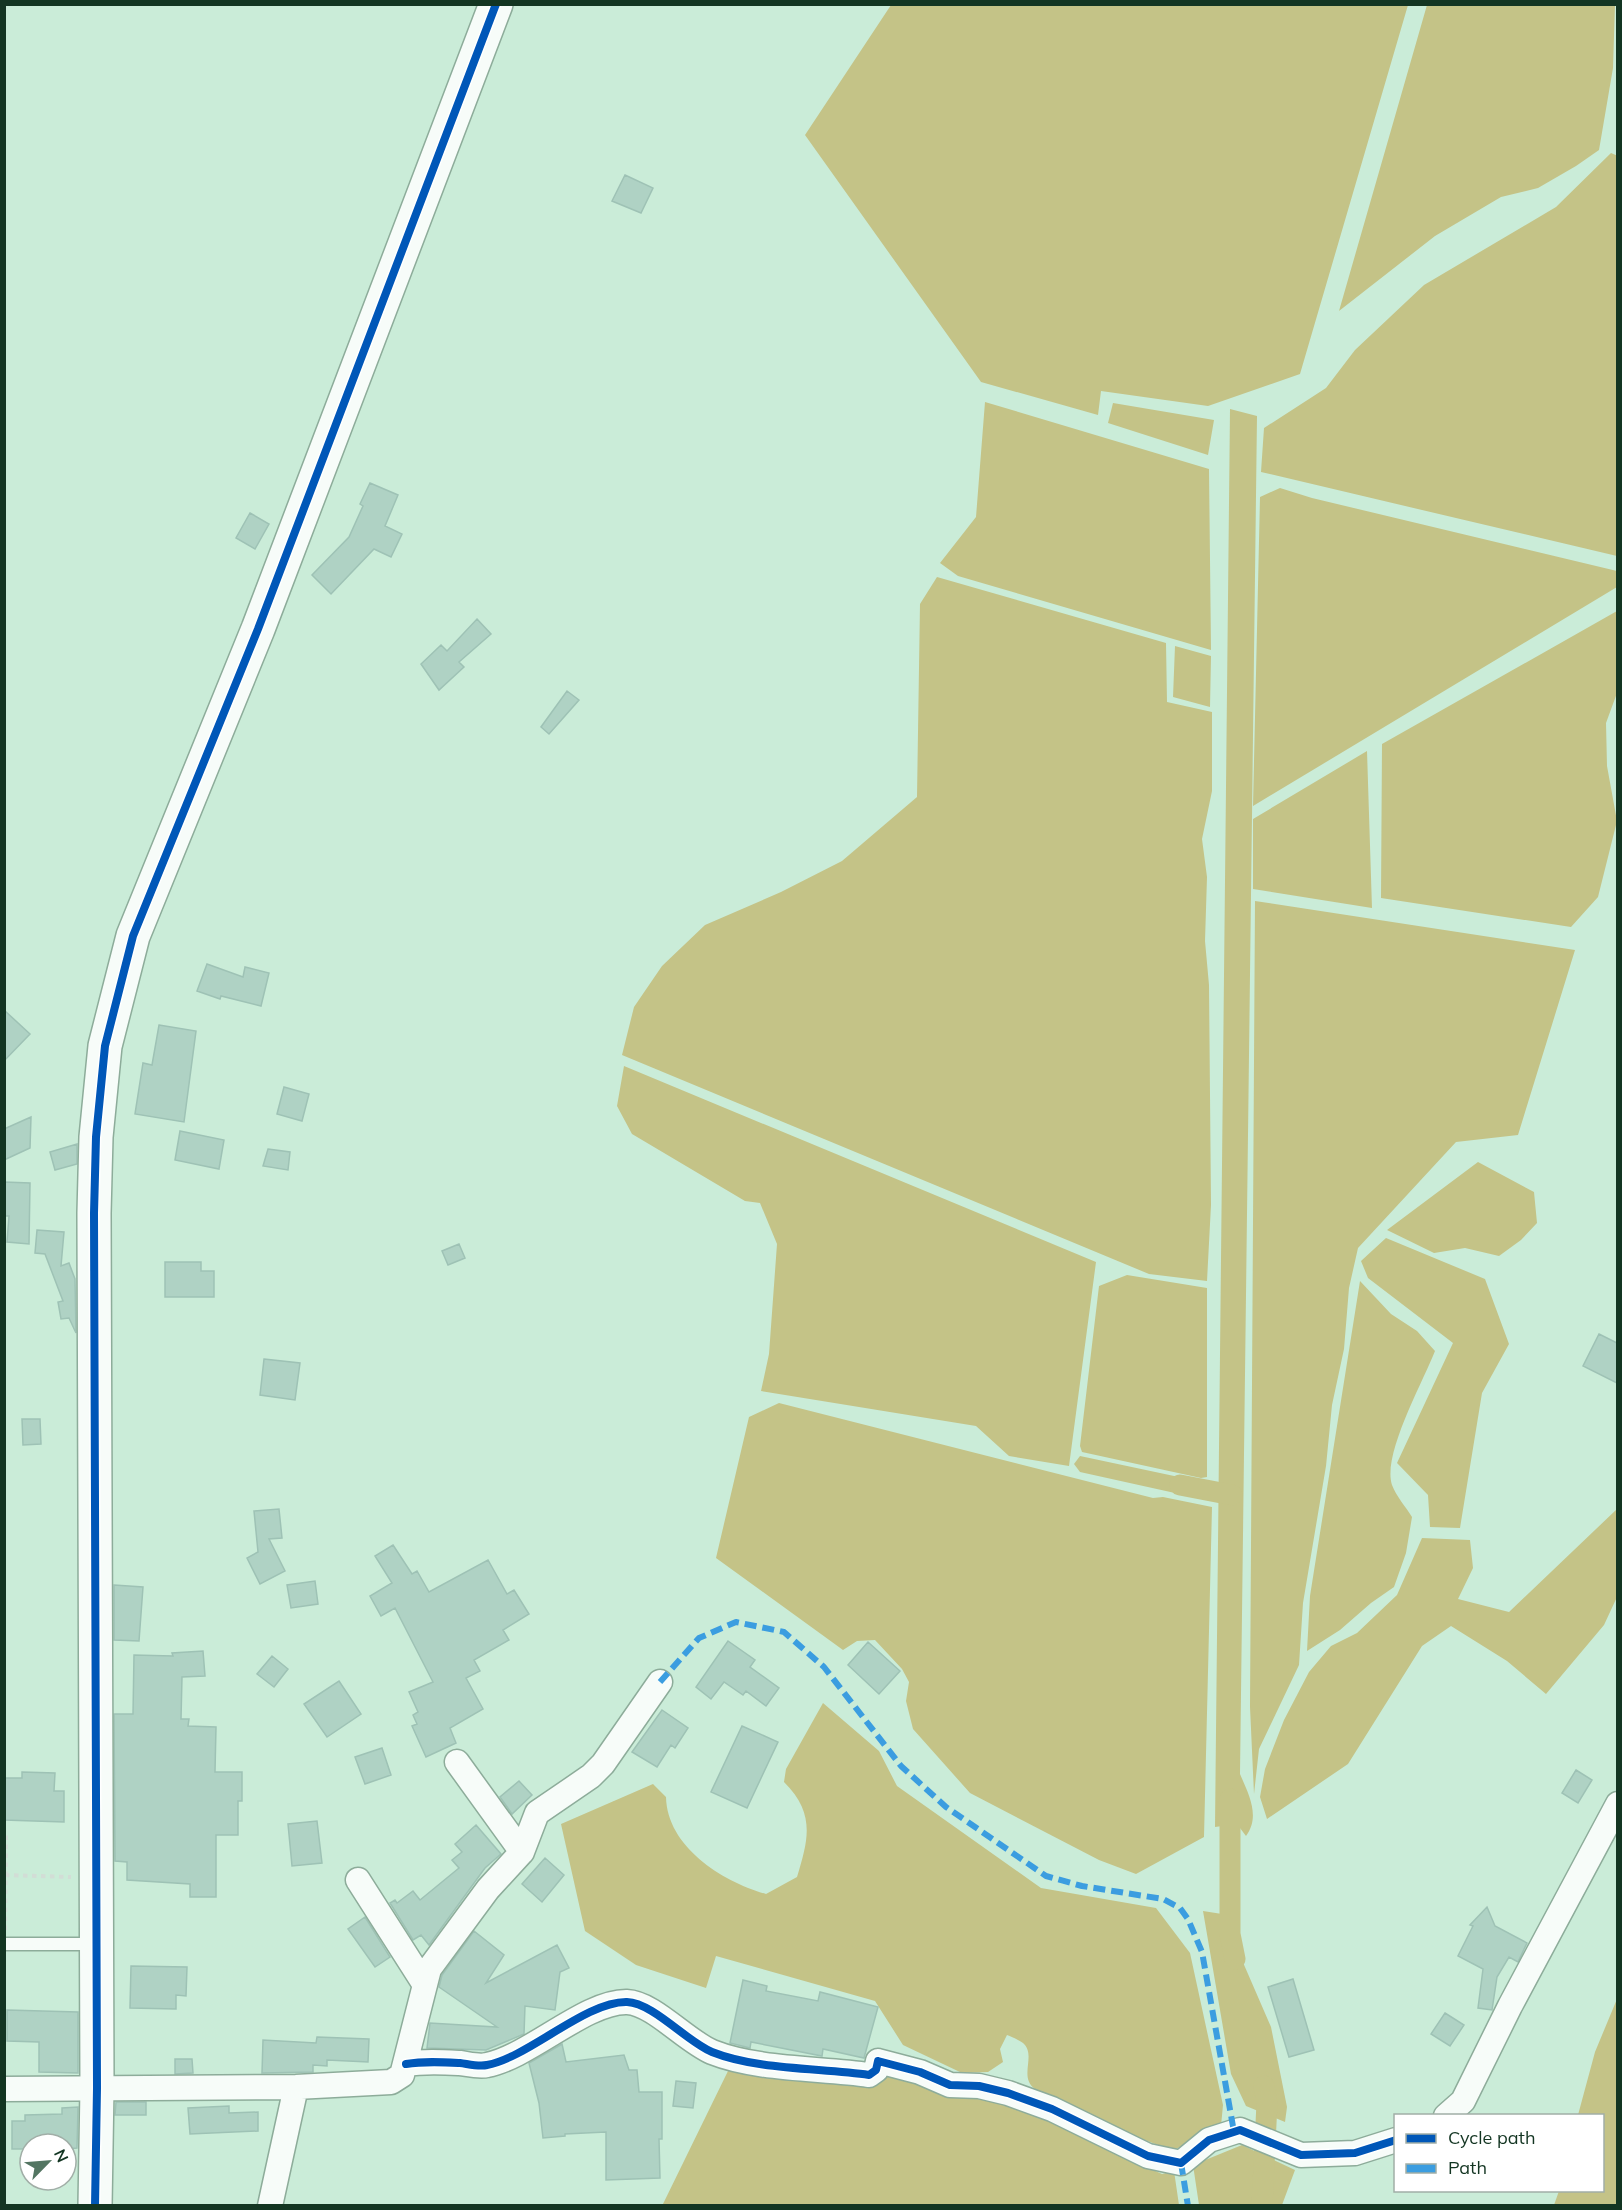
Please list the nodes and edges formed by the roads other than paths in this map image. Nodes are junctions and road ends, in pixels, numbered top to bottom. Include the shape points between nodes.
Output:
1 (496, 4) edge
2 (660, 1682) dead end
3 (457, 1762) dead end
4 (1617, 1804) edge
5 (522, 1852) junction
6 (358, 1880) dead end
7 (4, 1944) edge
8 (96, 1944) junction
9 (425, 1985) junction
10 (406, 2064) junction
11 (296, 2087) junction
12 (97, 2088) junction
13 (4, 2089) edge
14 (1447, 2114) edge
15 (1394, 2140) edge
16 (95, 2205) edge
17 (270, 2205) edge

1 - 8 street via 258,629 133,936 105,1046 93,1213
2 - 5 street via 603,1764 537,1813
3 - 5 street
4 - 14 street via 1463,2101
5 - 9 street via 488,1889 429,1969
6 - 9 street
7 - 8 lane
8 - 12 street
9 - 10 street
10 - 11 street via 402,2075 391,2082
10 - 15 street via 426,2061 487,2065 599,2008 629,2002 712,2052 776,2066 869,2075 876,2070 878,2061 950,2085 1008,2093 1166,2161 1181,2163 1209,2140 1240,2130 1288,2150 1318,2156 1354,2153
11 - 12 street
11 - 17 street
12 - 13 street
12 - 16 street

